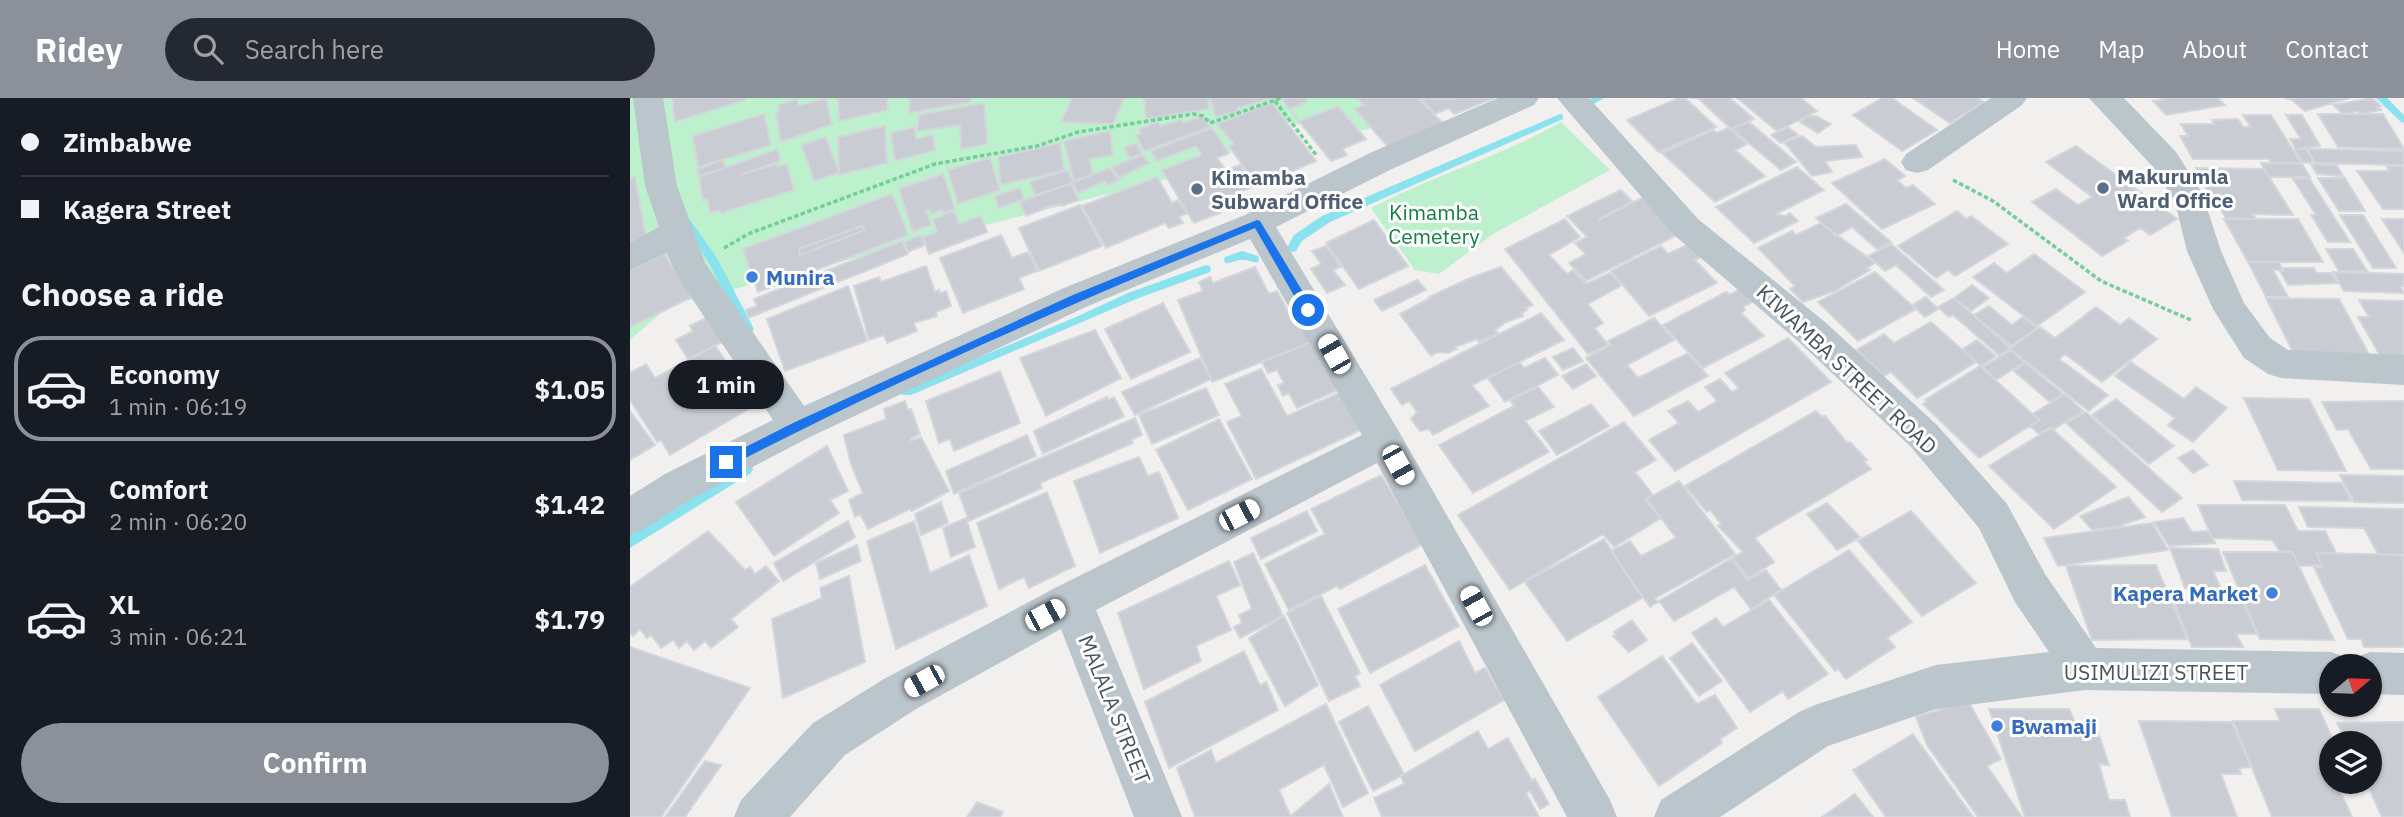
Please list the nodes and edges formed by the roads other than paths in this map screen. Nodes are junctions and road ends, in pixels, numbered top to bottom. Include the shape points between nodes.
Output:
1 (648, 98) edge
2 (1524, 98) edge
3 (1572, 98) edge
4 (2012, 98) edge
5 (2104, 98) edge
6 (1917, 162) road end
7 (1257, 223) junction
8 (676, 233) junction
9 (630, 258) edge
10 (2404, 370) edge
11 (797, 426) junction
12 (1385, 441) junction
13 (630, 517) edge
14 (1070, 602) junction
15 (2085, 669) junction
16 (2319, 673) edge
17 (2382, 673) edge
18 (2404, 674) edge
19 (758, 817) edge
20 (1158, 817) edge
21 (1593, 817) edge
22 (1678, 817) edge

1 - 8 street via 661,186
2 - 7 street via 1381,161
3 - 15 street, KIWAMBA STREET ROAD via 1686,227 1812,332 1924,436 1993,516 2030,588
4 - 6 street
5 - 10 street via 2165,160 2191,201 2204,251 2230,309 2257,348 2281,364
7 - 11 street via 1076,298
7 - 12 street
8 - 9 street
8 - 11 street via 689,267
11 - 13 street via 679,486
12 - 14 street
12 - 21 street
14 - 19 street via 900,694 829,739
14 - 20 street, MALALA STREET
15 - 16 street, USIMULIZI STREET
15 - 22 street, USIMULIZI STREET via 1936,687 1870,707 1815,728
17 - 18 street

